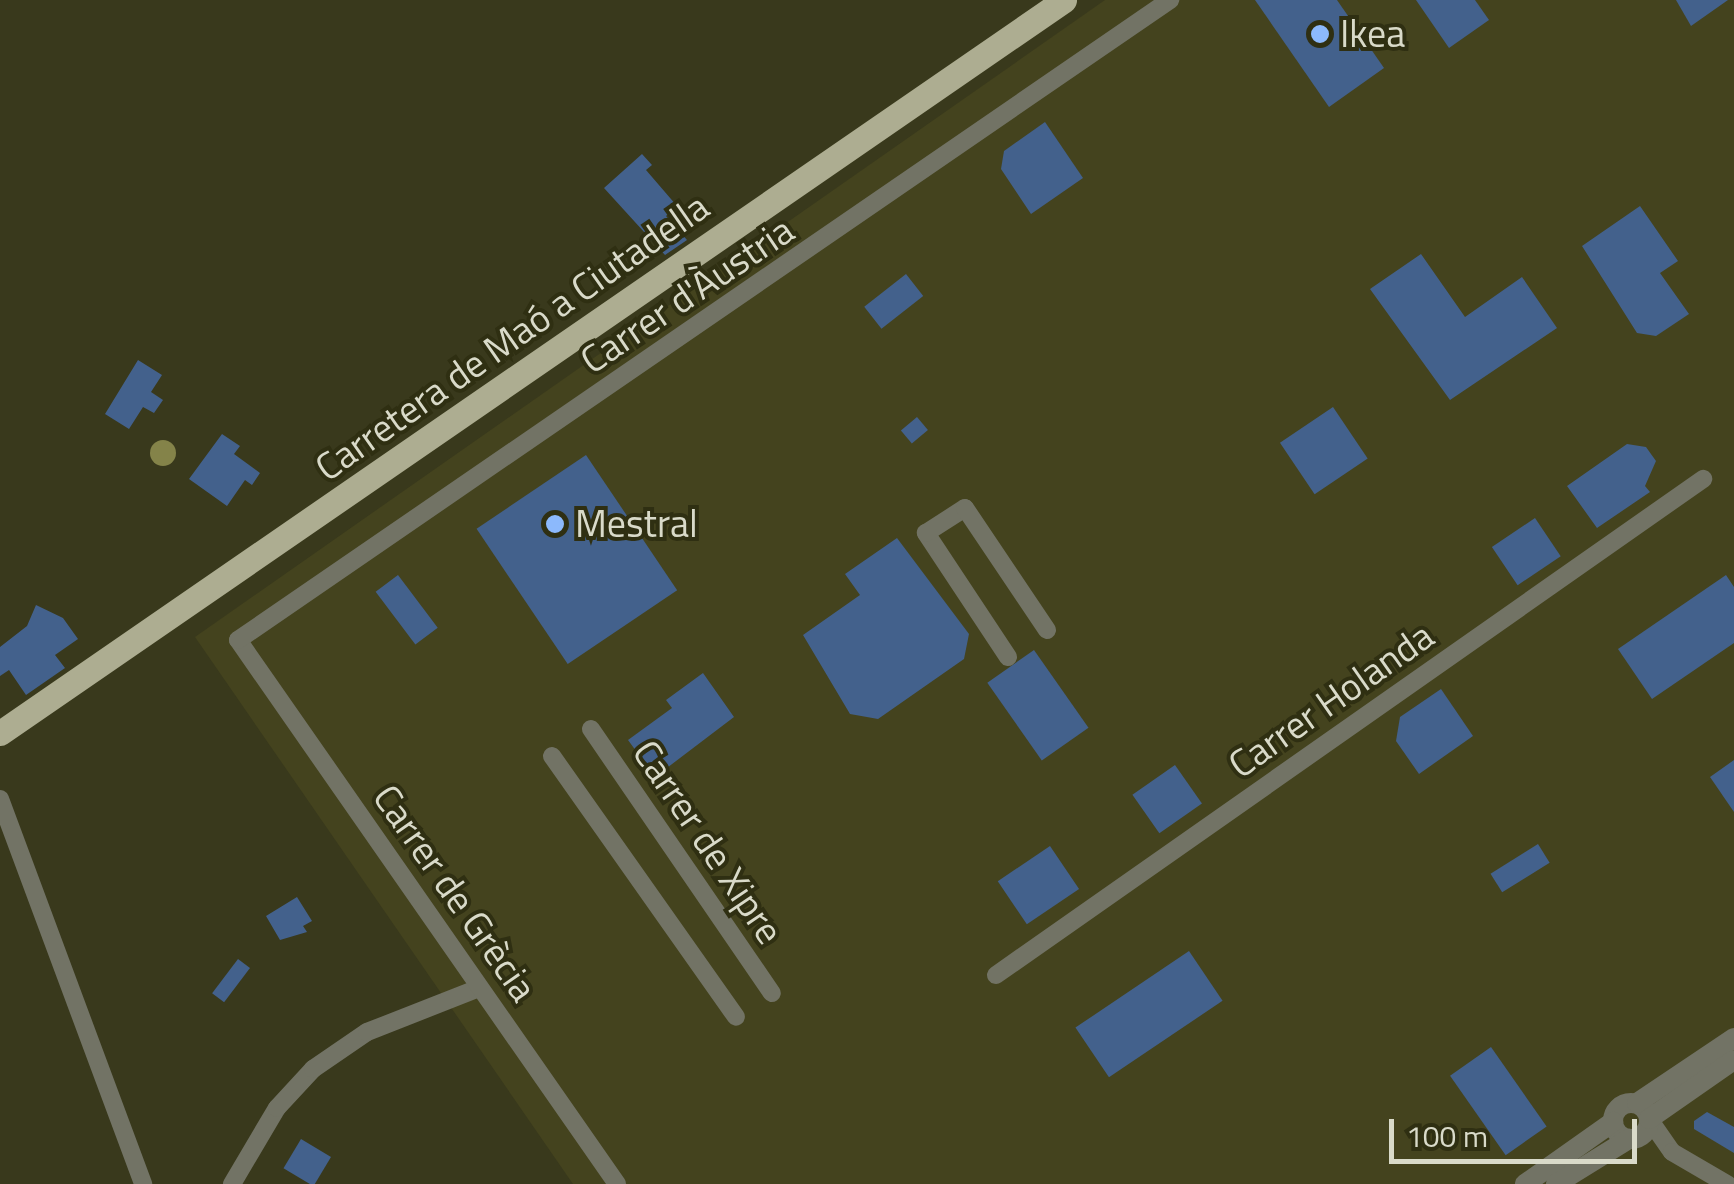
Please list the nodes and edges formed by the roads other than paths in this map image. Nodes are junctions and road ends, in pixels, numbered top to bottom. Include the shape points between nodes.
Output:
1 (1064, 0) edge
2 (1170, 0) edge
3 (1703, 478) dead end
4 (1046, 630) dead end
5 (238, 640) joint
6 (1008, 657) dead end
7 (592, 729) dead end
8 (0, 734) edge
9 (552, 756) dead end
10 (0, 800) edge
11 (996, 974) dead end
12 (480, 988) junction
13 (772, 993) dead end
14 (736, 1017) dead end
15 (1734, 1038) edge
16 (1734, 1060) edge
17 (1643, 1111) junction
18 (1613, 1122) junction
19 (1629, 1139) junction
20 (143, 1184) edge
21 (232, 1184) edge
22 (618, 1184) edge
23 (1524, 1184) edge
24 (1556, 1184) edge
25 (1727, 1184) edge

1 - 8 main road, Carretera de Maó a Ciutadella
2 - 5 street, Carrer d'Àustria
3 - 11 street, Carrer Holanda
4 - 6 street via 965,508 926,534
5 - 12 street, Carrer de Grècia
7 - 13 street, Carrer de Xipre
9 - 14 street, Carrer de Xipre
10 - 20 street
12 - 21 street via 367,1032 313,1069 277,1108
12 - 22 street, Carrer de Grècia
15 - 17 street
16 - 17 street
17 - 18 street via 1620,1106
17 - 19 street via 1646,1132
17 - 25 street via 1672,1152
18 - 19 street
18 - 23 street
19 - 24 street

